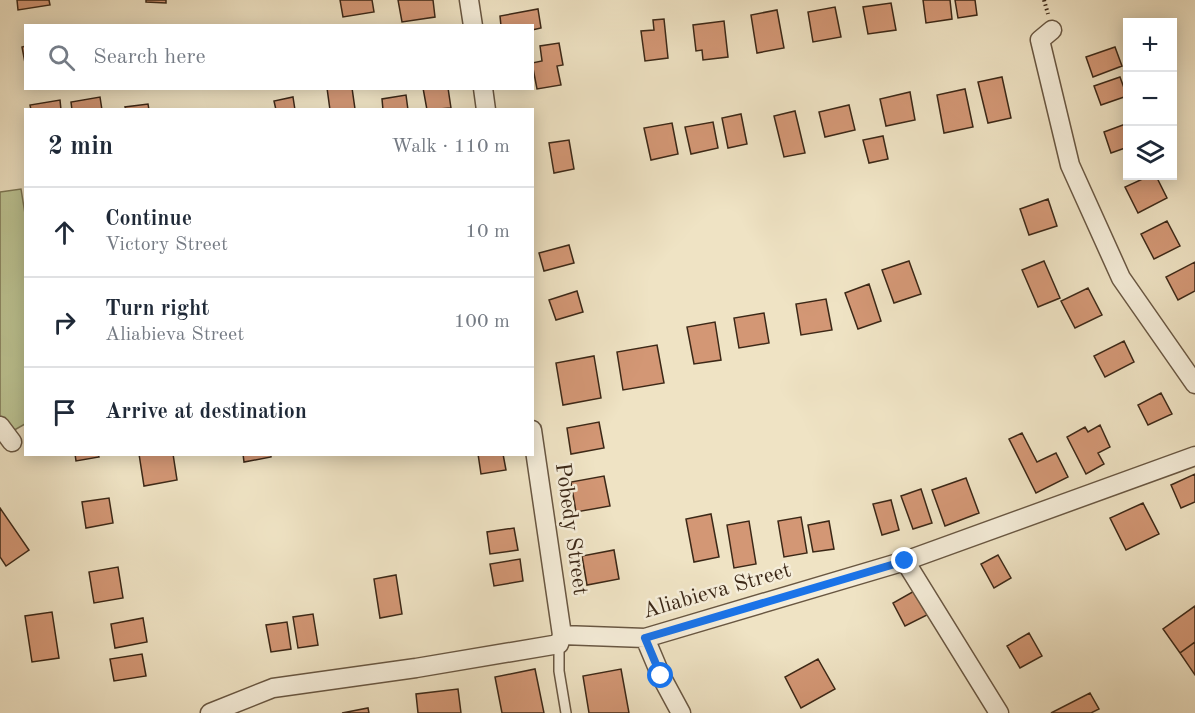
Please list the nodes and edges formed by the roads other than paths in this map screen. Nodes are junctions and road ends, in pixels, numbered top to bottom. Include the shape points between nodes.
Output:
1 (469, 0) edge
2 (473, 24) edge
3 (1052, 30) dead end
4 (483, 90) edge
5 (486, 108) edge
6 (1195, 384) edge
7 (0, 426) edge
8 (12, 442) dead end
9 (534, 444) edge
10 (1195, 456) edge
11 (905, 561) junction
12 (645, 638) junction
13 (560, 640) junction
14 (210, 713) edge
15 (566, 713) edge
16 (681, 713) edge
17 (999, 713) edge

1 - 2 street
3 - 6 street via 1040,40 1070,165 1121,278
4 - 5 street
7 - 8 street
9 - 13 street, Pobedy Street
10 - 11 street, Aliabieva Street
11 - 12 street, Aliabieva Street
11 - 17 street
12 - 13 street, Aliabieva Street
12 - 16 street
13 - 14 street, Aliabieva Street via 416,668 273,688
13 - 15 lane via 559,671

